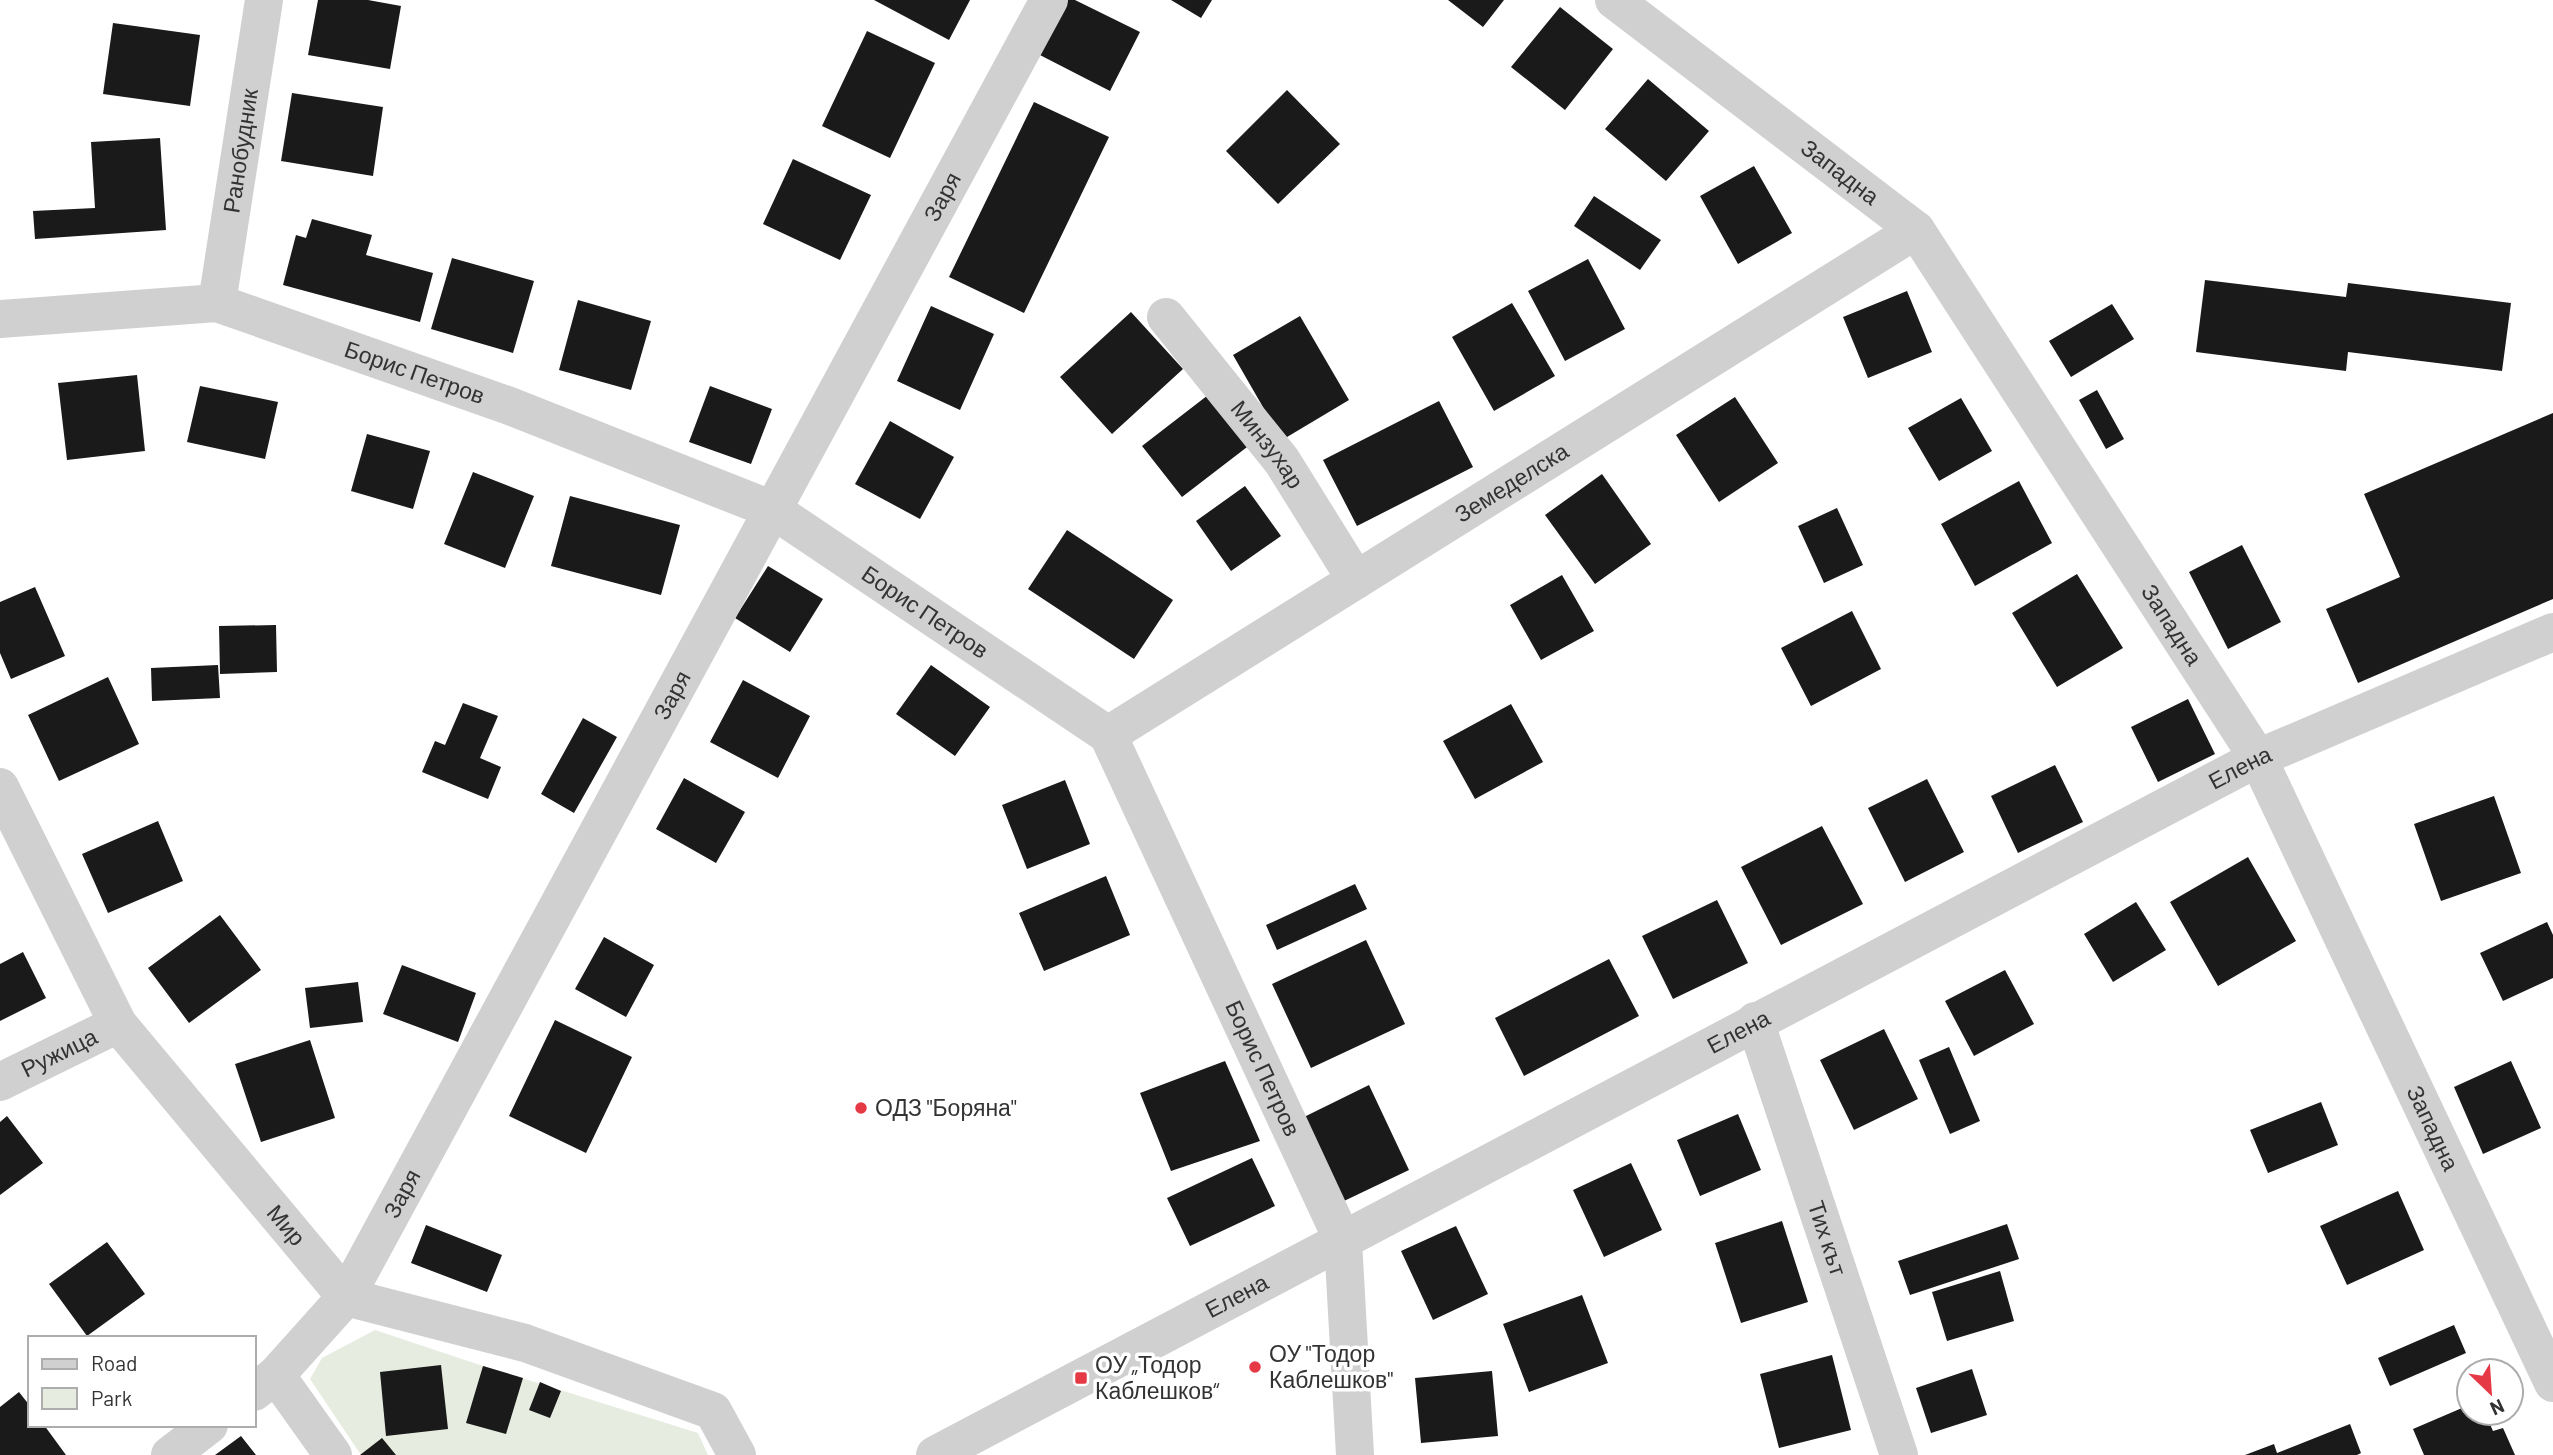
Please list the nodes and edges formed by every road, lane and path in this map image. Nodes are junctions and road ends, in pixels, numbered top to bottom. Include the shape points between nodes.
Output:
1 (264, 0) edge
2 (1049, 0) edge
3 (1614, 0) edge
4 (1916, 230) junction
5 (217, 303) junction
6 (1166, 317) dead end
7 (0, 319) edge
8 (773, 510) junction
9 (1356, 580) junction
10 (2553, 632) edge
11 (1108, 736) junction
12 (2258, 758) junction
13 (0, 787) edge
14 (1755, 1021) junction
15 (118, 1024) junction
16 (0, 1082) edge
17 (1343, 1241) junction
18 (346, 1297) junction
19 (265, 1383) edge
20 (2553, 1383) edge
21 (206, 1427) edge
22 (170, 1455) edge
23 (333, 1455) edge
24 (737, 1455) edge
25 (934, 1455) edge
26 (1355, 1455) edge
27 (1899, 1455) edge

1 - 5 street, Ранобудник
2 - 8 street, Заря
3 - 4 street, Западна
4 - 9 street, Земеделска
4 - 12 street, Западна
5 - 7 street, Борис Петров
5 - 8 street, Борис Петров via 507,405
6 - 9 street, Минзухар via 1282,461
8 - 11 street, Борис Петров
8 - 18 street, Заря
9 - 11 street, Земеделска
10 - 12 street, Елена
11 - 17 street, Борис Петров
12 - 14 street, Елена
12 - 20 street, Западна
13 - 15 street, Мир
14 - 17 street, Елена
14 - 27 street, Тих кът
15 - 16 street, Ружица
15 - 18 street, Мир
17 - 25 street, Елена
17 - 26 street, Борис Петров
18 - 19 street, Заря
18 - 24 street via 525,1343 713,1410
19 - 23 street
21 - 22 street

